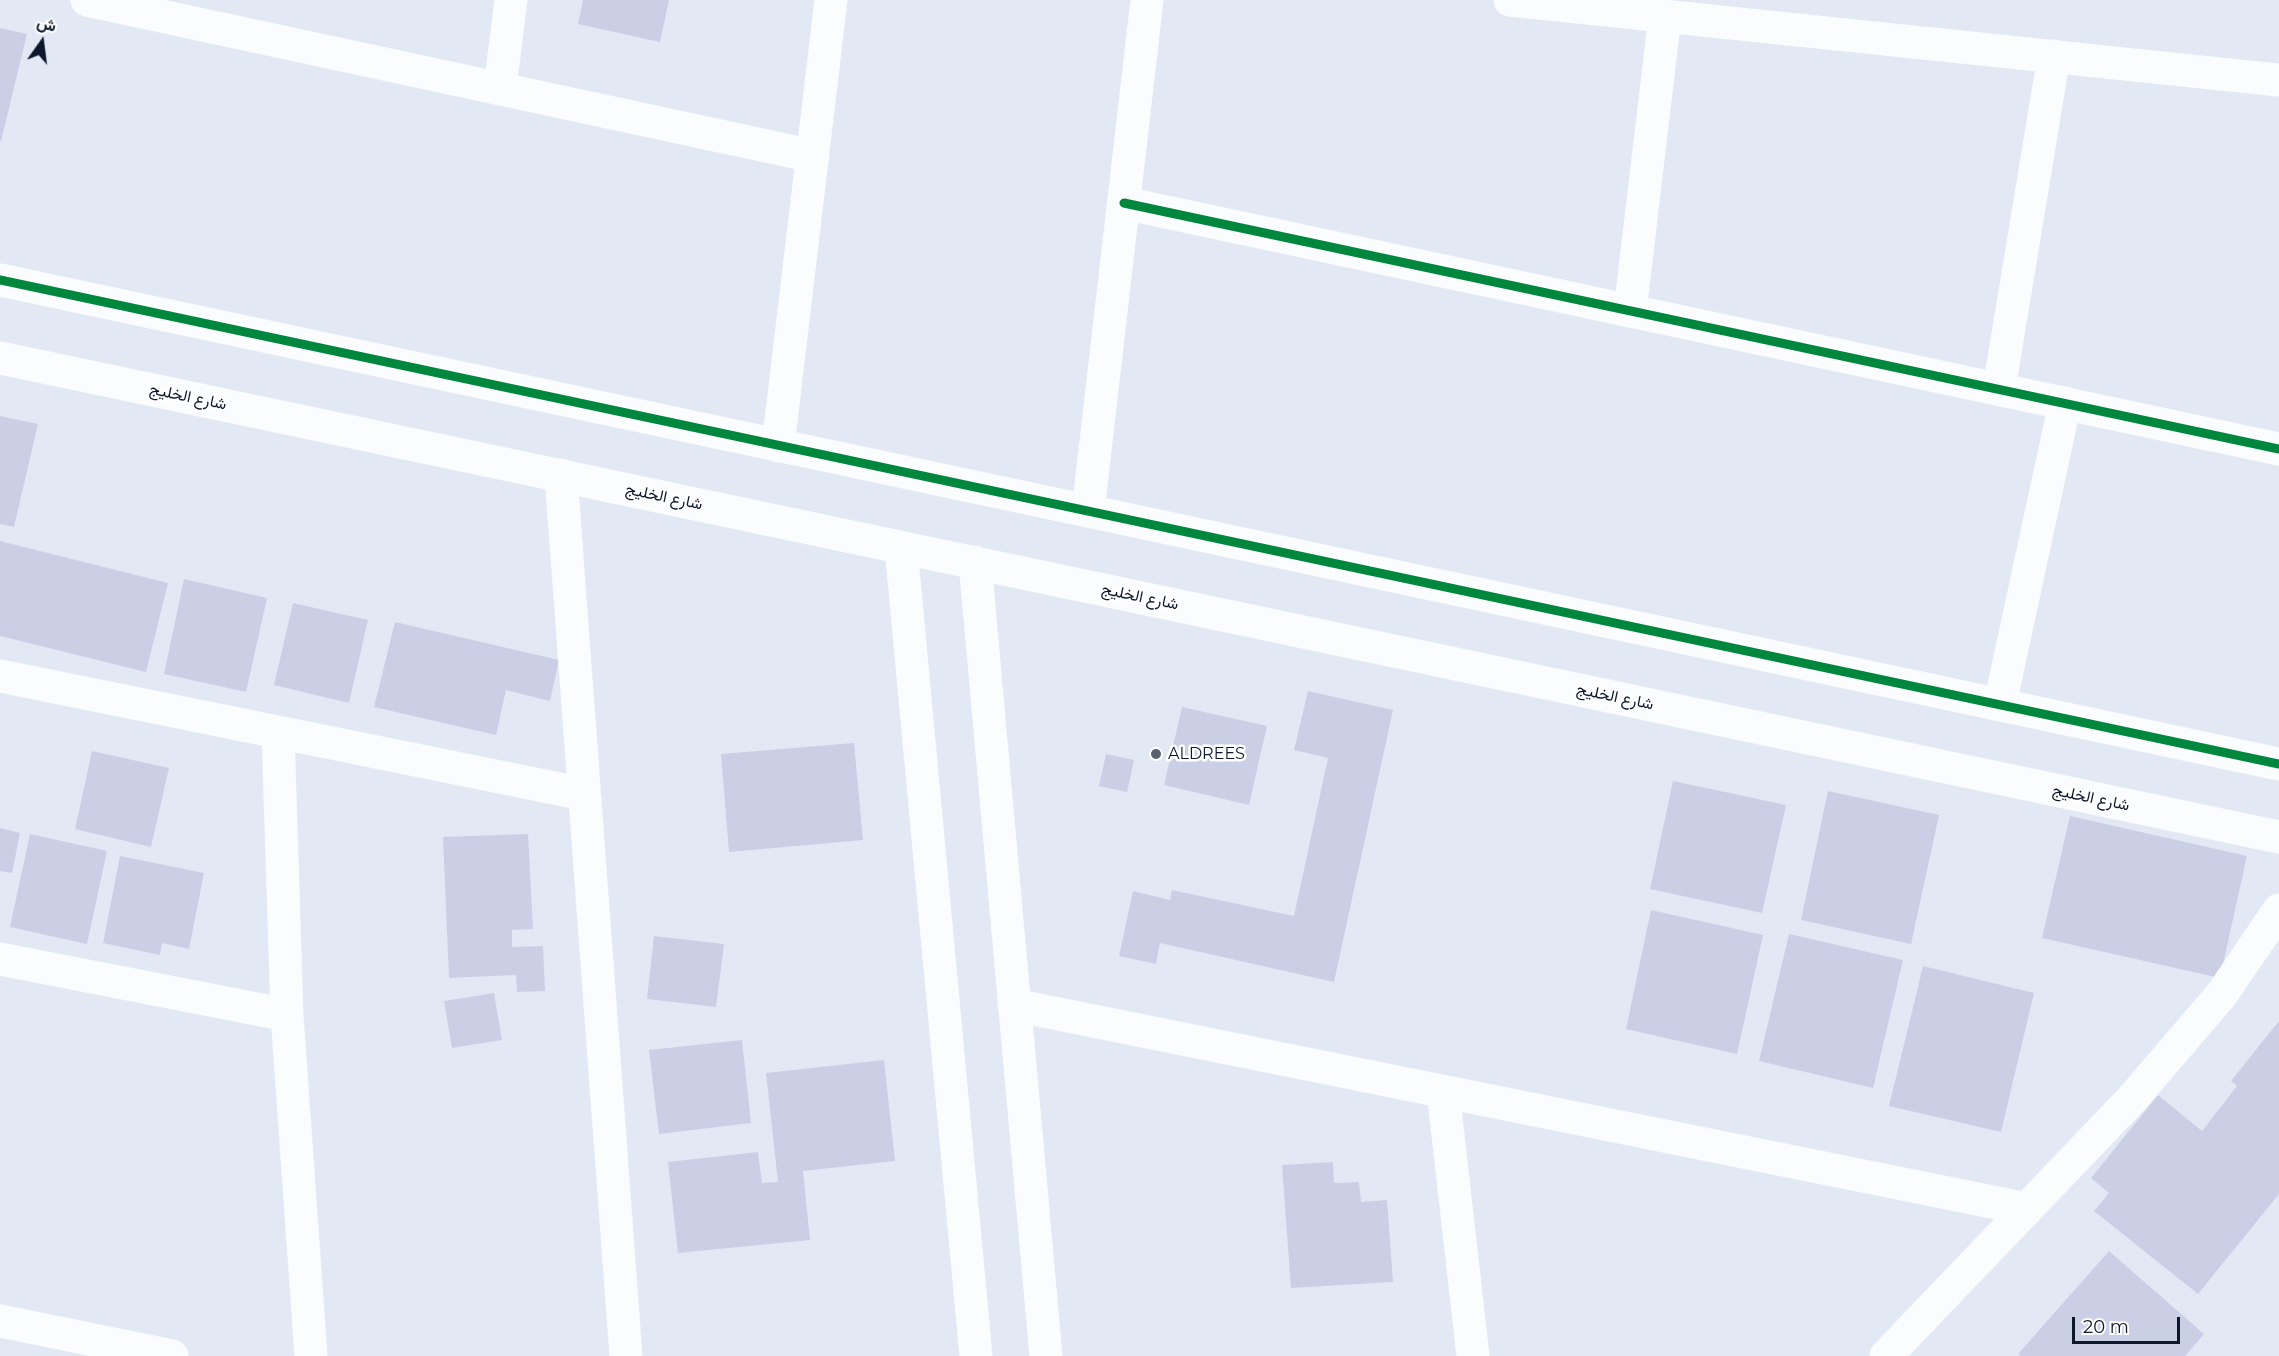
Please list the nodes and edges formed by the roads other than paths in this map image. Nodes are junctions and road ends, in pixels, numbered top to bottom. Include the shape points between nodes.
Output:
1 (87, 0) edge
2 (511, 0) edge
3 (831, 0) edge
4 (1148, 0) edge
5 (1510, 0) edge
6 (1665, 16) junction
7 (2054, 56) junction
8 (2279, 80) edge
9 (500, 88) junction
10 (813, 156) junction
11 (1124, 203) junction
12 (0, 280) edge
13 (1630, 311) junction
14 (0, 358) edge
15 (1999, 389) junction
16 (2065, 403) junction
17 (778, 446) junction
18 (2279, 449) edge
19 (561, 475) junction
20 (1088, 511) junction
21 (901, 547) junction
22 (975, 562) junction
23 (0, 676) edge
24 (2000, 704) junction
25 (278, 732) junction
26 (2279, 764) edge
27 (584, 794) junction
28 (2279, 837) edge
29 (2279, 910) edge
30 (0, 959) edge
31 (1014, 1005) junction
32 (287, 1015) junction
33 (1443, 1091) junction
34 (2027, 1209) junction
35 (0, 1321) edge
36 (172, 1356) edge
37 (311, 1356) edge
38 (626, 1356) edge
39 (976, 1356) edge
40 (1046, 1356) edge
41 (1473, 1356) edge
42 (1886, 1356) edge

1 - 9 street
2 - 9 street
3 - 10 street
4 - 11 street
5 - 6 street
6 - 7 street
6 - 13 street
7 - 8 street
7 - 15 street
9 - 10 street
10 - 17 street
11 - 13 street
11 - 20 street
12 - 17 street
13 - 15 street
14 - 19 street, شارع الخليج
15 - 16 street
16 - 18 street
16 - 24 street
17 - 20 street
19 - 21 street, شارع الخليج
19 - 27 street
20 - 24 street
21 - 22 street, شارع الخليج
21 - 39 street
22 - 28 street, شارع الخليج
22 - 31 street
23 - 25 street
24 - 26 street
25 - 27 street
25 - 32 street
27 - 38 street
29 - 34 street via 2222,994 2132,1099
30 - 32 street
31 - 33 street
31 - 40 street
32 - 37 street
33 - 34 street
33 - 41 street
34 - 42 street
35 - 36 street

